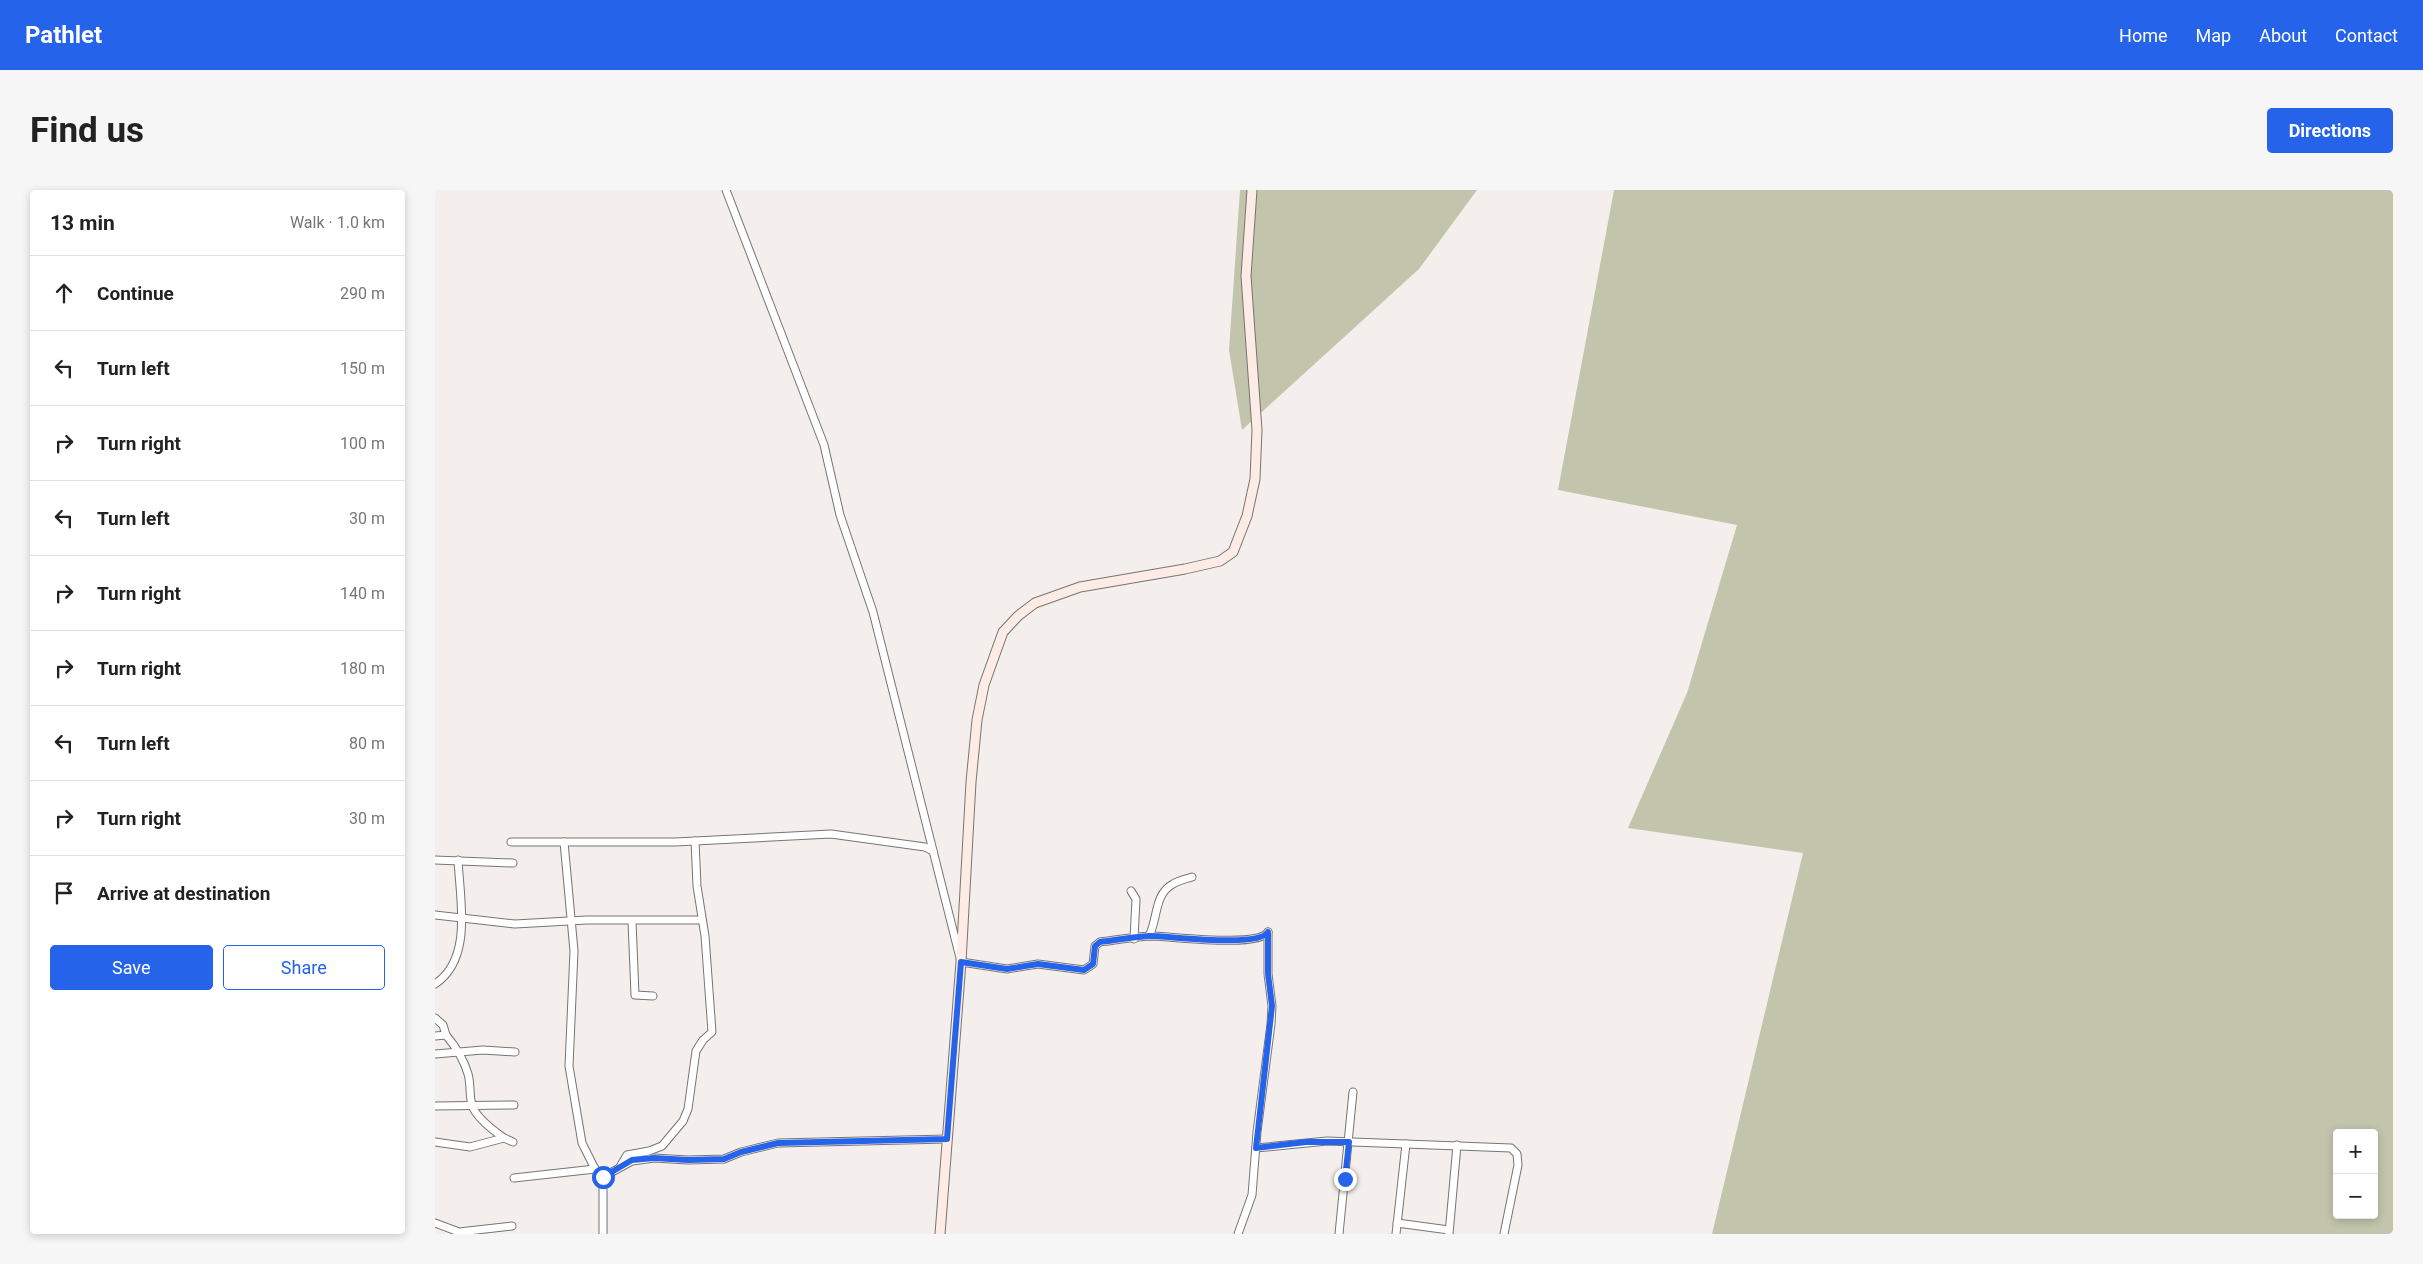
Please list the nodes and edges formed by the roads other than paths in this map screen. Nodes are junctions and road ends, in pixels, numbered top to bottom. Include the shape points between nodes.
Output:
1 (726, 190) edge
2 (1252, 190) edge
3 (695, 841) junction
4 (511, 842) dead end
5 (565, 842) junction
6 (933, 851) junction
7 (435, 860) edge
8 (458, 860) junction
9 (513, 864) dead end
10 (1192, 877) dead end
11 (1131, 892) dead end
12 (435, 915) edge
13 (461, 917) junction
14 (570, 920) junction
15 (632, 920) junction
16 (701, 920) junction
17 (1149, 936) junction
18 (1134, 939) junction
19 (961, 962) junction
20 (435, 984) edge
21 (653, 996) dead end
22 (435, 1018) edge
23 (446, 1035) junction
24 (435, 1036) edge
25 (515, 1052) dead end
26 (460, 1053) junction
27 (435, 1054) edge
28 (1353, 1092) dead end
29 (437, 1104) edge
30 (514, 1105) dead end
31 (472, 1107) junction
32 (504, 1138) junction
33 (947, 1139) junction
34 (435, 1142) edge
35 (513, 1142) dead end
36 (1349, 1142) junction
37 (1406, 1144) junction
38 (1457, 1145) junction
39 (1256, 1148) junction
40 (621, 1165) junction
41 (595, 1169) junction
42 (603, 1177) junction
43 (514, 1178) dead end
44 (435, 1223) edge
45 (1397, 1223) junction
46 (512, 1226) dead end
47 (1449, 1232) edge
48 (603, 1234) edge
49 (939, 1234) edge
50 (1238, 1234) edge
51 (1339, 1234) edge
52 (1396, 1234) edge
53 (1504, 1234) edge

1 - 6 street via 824,445 840,515 875,618
2 - 19 main road via 1246,276 1257,430 1255,479 1237,544 1233,552 1220,561 1080,587 1035,603 1003,632 984,685 977,720
3 - 5 street
3 - 6 street via 831,834
3 - 16 street
4 - 5 street
5 - 14 street
6 - 19 street
7 - 8 street
8 - 9 street
8 - 13 street
10 - 17 street via 1173,884 1163,892
11 - 18 street via 1135,899
12 - 13 street
13 - 14 street via 515,924
13 - 20 street via 459,948 451,971
14 - 15 street
14 - 41 street via 574,951 569,1066 582,1143
15 - 16 street
15 - 21 street via 635,995
16 - 40 street via 712,1032 696,1051 688,1109 683,1121 661,1146 627,1155
17 - 18 street
17 - 39 street via 1221,940 1261,937 1268,932 1272,1006
18 - 19 street via 1098,943 1095,960 1087,969 1038,964 1007,969
19 - 33 main road
22 - 23 street via 443,1025
23 - 24 street
23 - 26 street
25 - 26 street via 483,1050
26 - 27 street
26 - 31 street via 468,1073
28 - 36 street
29 - 31 street
30 - 31 street
31 - 32 street
32 - 34 street via 470,1147
32 - 35 street
33 - 40 street via 778,1143 724,1159 654,1158 632,1160
33 - 49 main road
36 - 37 street
36 - 39 street via 1306,1142
36 - 51 street
37 - 38 street
37 - 45 street
38 - 47 street
38 - 53 street via 1511,1148 1517,1154 1517,1172
39 - 50 street via 1252,1195
40 - 42 street
41 - 42 street
41 - 43 street
42 - 48 street
44 - 46 street via 459,1232
45 - 47 street
45 - 52 street

